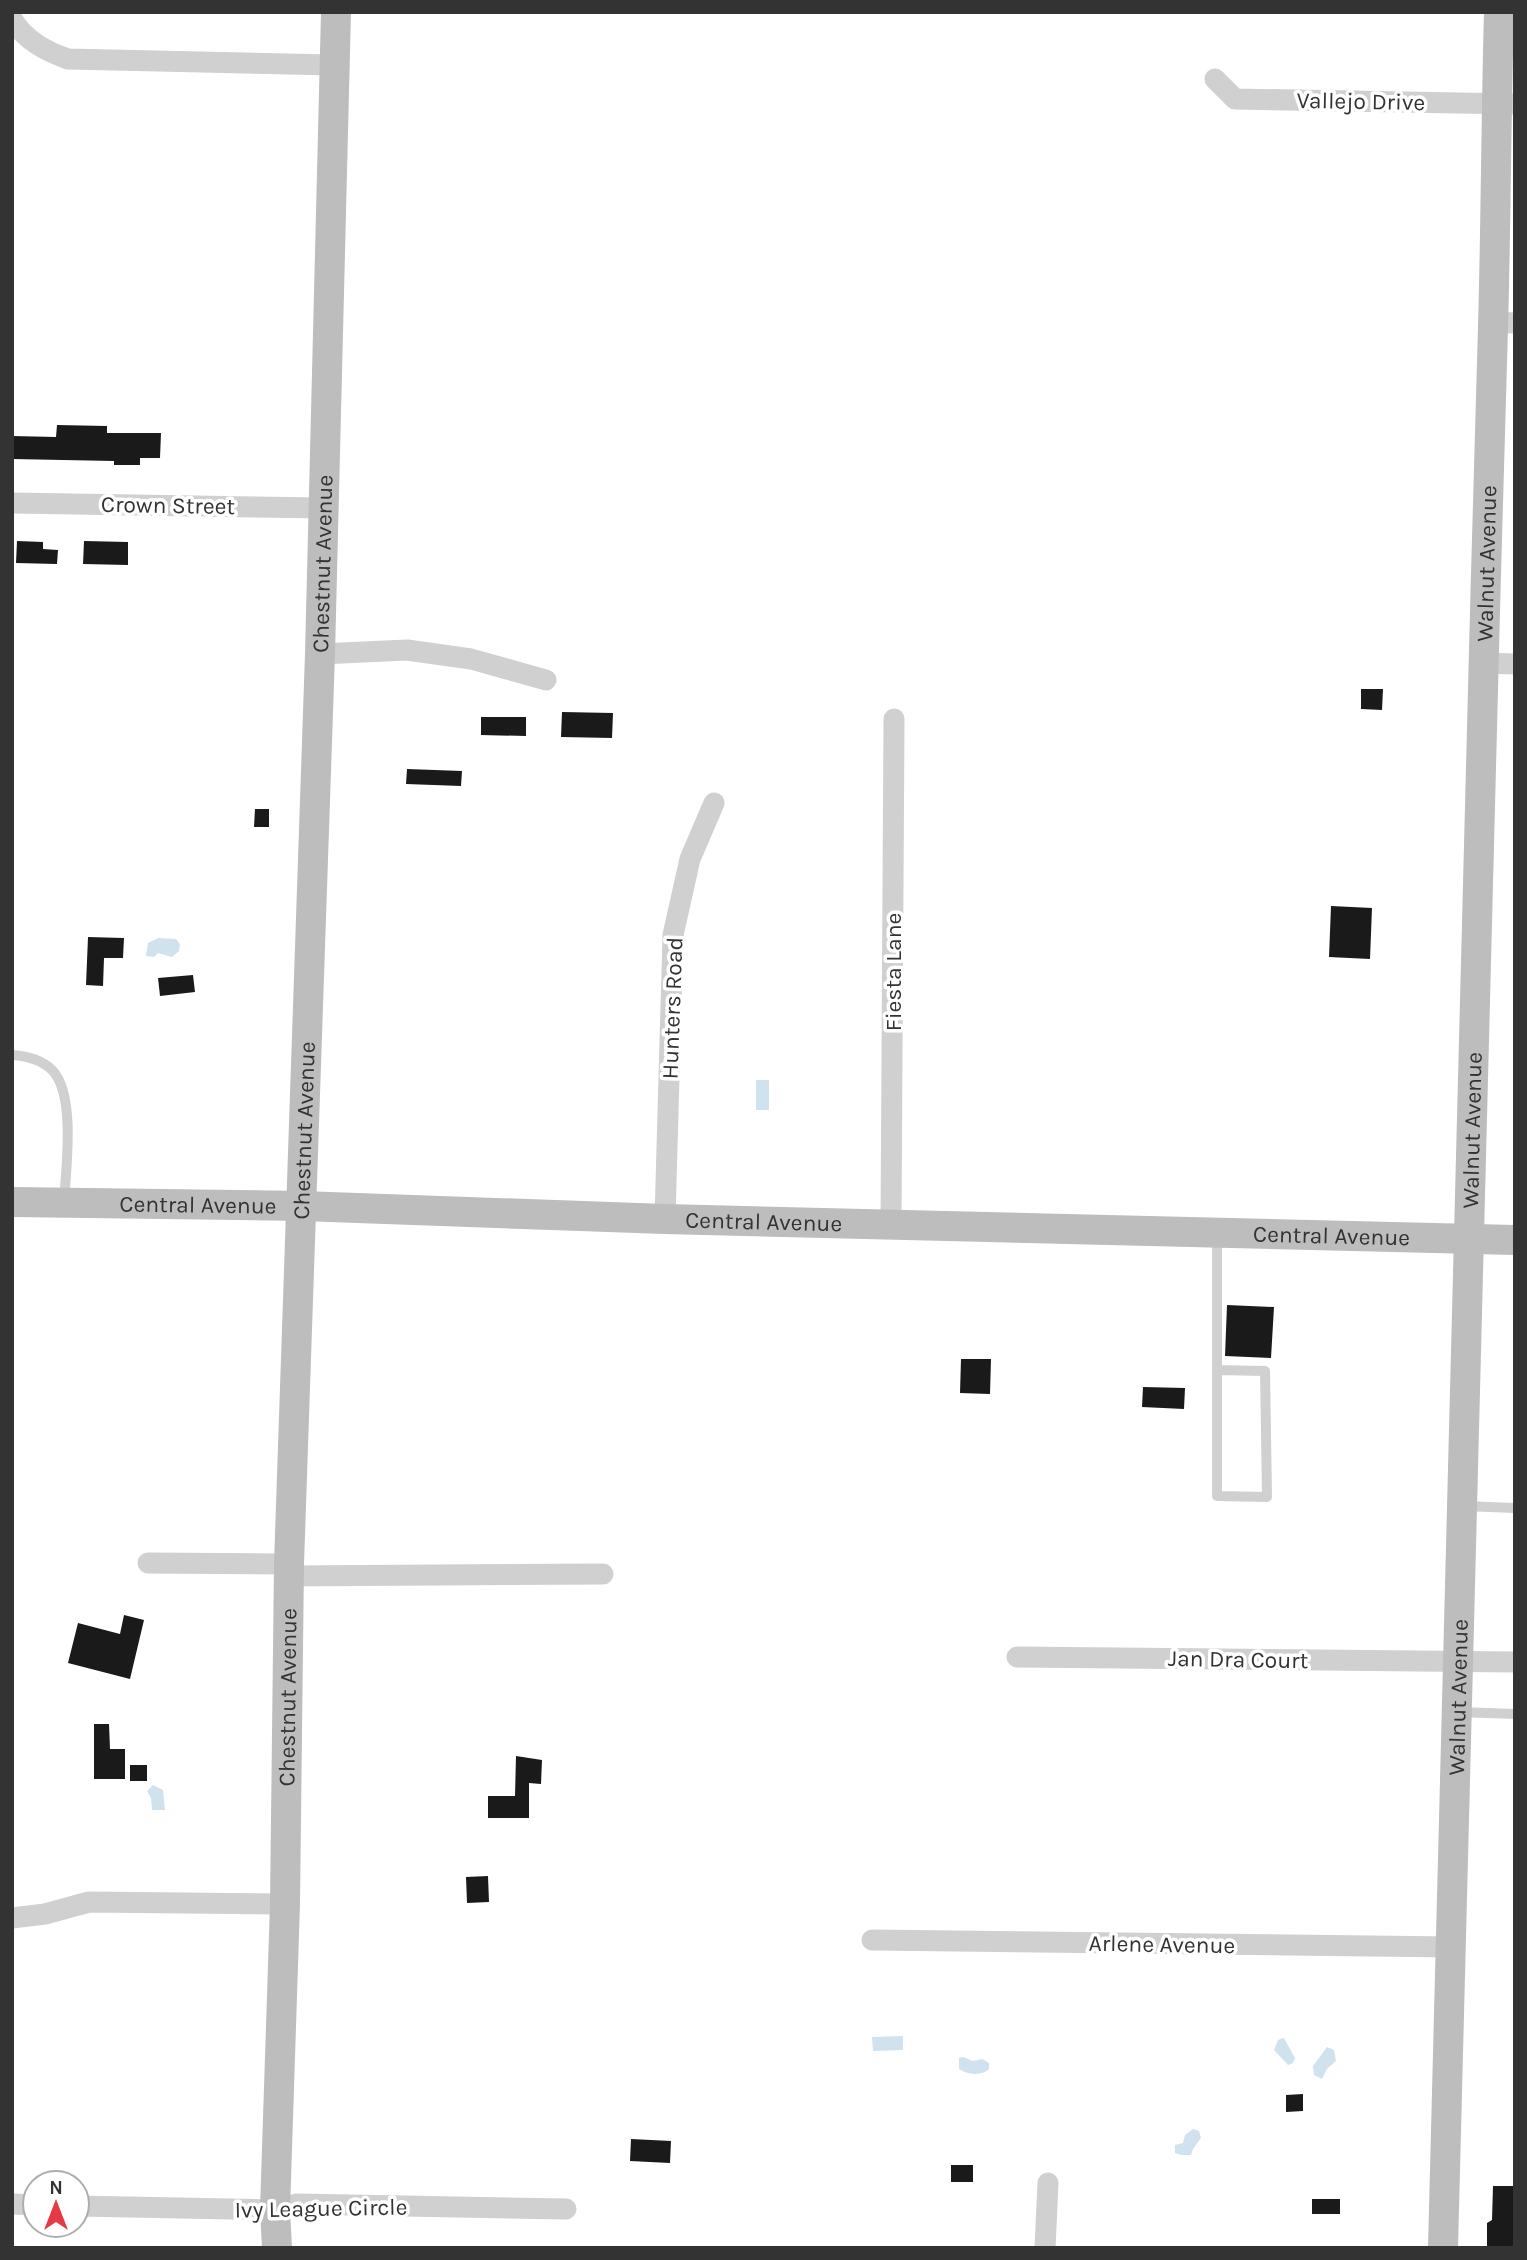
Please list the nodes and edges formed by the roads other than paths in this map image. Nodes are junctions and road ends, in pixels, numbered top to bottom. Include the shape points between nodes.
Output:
1 (335, 12) edge
2 (1499, 12) edge
3 (12, 19) edge
4 (334, 65) junction
5 (1215, 79) dead end
6 (1505, 104) edge
7 (1504, 323) edge
8 (12, 503) edge
9 (324, 508) junction
10 (320, 654) junction
11 (1482, 663) junction
12 (1515, 664) edge
13 (546, 680) dead end
14 (894, 719) dead end
15 (714, 803) dead end
16 (12, 1055) edge
17 (12, 1202) edge
18 (64, 1202) junction
19 (302, 1206) junction
20 (666, 1219) junction
21 (891, 1224) junction
22 (1217, 1232) junction
23 (1471, 1240) junction
24 (1515, 1240) edge
25 (1217, 1370) junction
26 (1464, 1506) junction
27 (1515, 1508) edge
28 (148, 1563) dead end
29 (289, 1570) junction
30 (603, 1574) dead end
31 (1017, 1657) dead end
32 (1460, 1661) junction
33 (1515, 1662) edge
34 (1459, 1712) junction
35 (1515, 1714) edge
36 (285, 1904) junction
37 (12, 1918) edge
38 (872, 1940) dead end
39 (1452, 1947) junction
40 (1048, 2183) dead end
41 (91, 2206) edge
42 (566, 2209) dead end
43 (275, 2210) junction
44 (277, 2248) edge
45 (1045, 2248) edge
46 (1443, 2248) edge

1 - 4 street, Chestnut Avenue
2 - 6 street, Walnut Avenue
3 - 4 street via 38,46 68,59
4 - 9 street, Chestnut Avenue
5 - 6 street, Vallejo Drive via 1235,99
6 - 7 street, Walnut Avenue
7 - 11 street, Walnut Avenue
8 - 9 street, Crown Street
9 - 10 street, Chestnut Avenue
10 - 13 street via 407,650 471,659
10 - 19 street, Chestnut Avenue
11 - 12 street
11 - 23 street, Walnut Avenue
14 - 21 street, Fiesta Lane
15 - 20 street, Hunters Road via 690,859 673,935
16 - 18 lane via 36,1059 53,1071 66,1099
17 - 18 street, Central Avenue
18 - 19 street, Central Avenue
19 - 20 street, Central Avenue
19 - 29 street, Chestnut Avenue
20 - 21 street, Central Avenue
21 - 22 street, Central Avenue
22 - 23 street, Central Avenue
22 - 25 lane
23 - 24 street, Central Avenue
23 - 26 street, Walnut Avenue
25 - 25 lane via 1217,1496 1267,1497 1265,1371
26 - 27 lane
26 - 32 street, Walnut Avenue
28 - 29 street
29 - 30 street
29 - 36 street, Chestnut Avenue
31 - 32 street, Jan Dra Court
32 - 33 street, Jan Dra Court
32 - 34 street, Walnut Avenue
34 - 35 lane
34 - 39 street, Walnut Avenue
36 - 37 street via 89,1902
36 - 43 street, Chestnut Avenue
38 - 39 street, Arlene Avenue
39 - 46 street, Walnut Avenue
40 - 45 street
41 - 43 street, Ivy League Circle
42 - 43 street, Ivy League Circle via 298,2204
43 - 44 street, Chestnut Avenue

